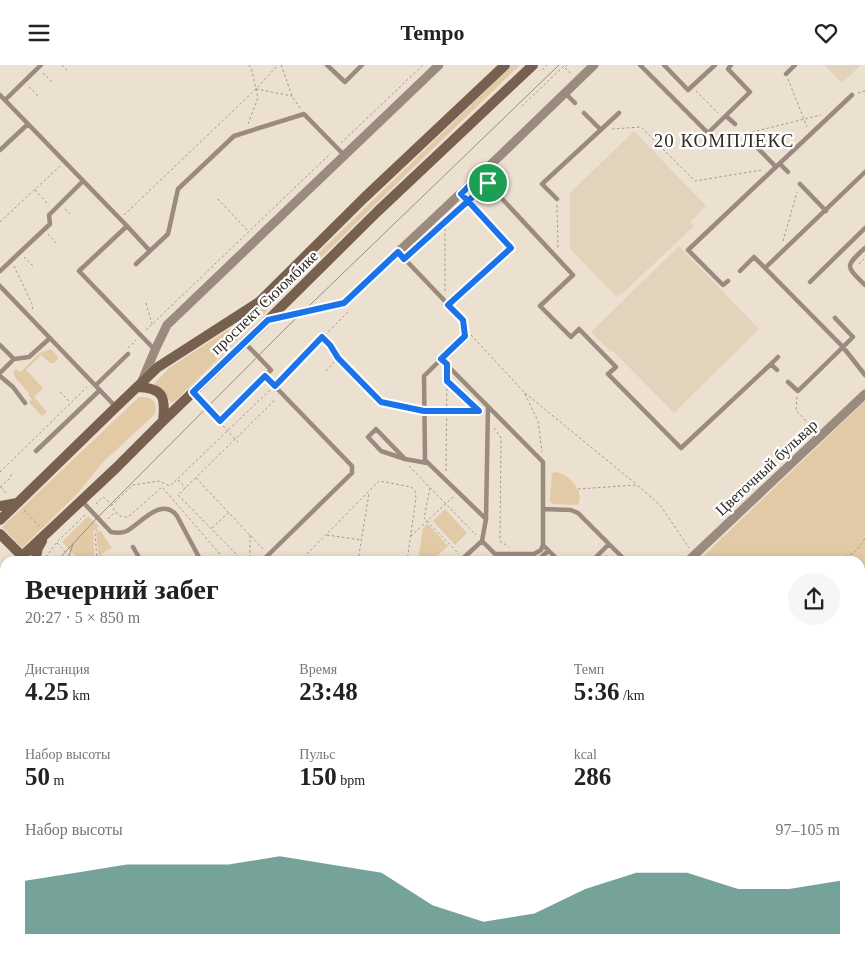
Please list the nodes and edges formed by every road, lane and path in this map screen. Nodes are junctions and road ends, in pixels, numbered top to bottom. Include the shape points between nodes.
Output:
1 (62, 65) edge
2 (249, 65) edge
3 (278, 65) edge
4 (281, 65) edge
5 (327, 65) edge
6 (362, 65) edge
7 (422, 65) edge
8 (438, 65) edge
9 (504, 65) edge
10 (533, 65) edge
11 (567, 65) edge
12 (594, 65) edge
13 (640, 65) edge
14 (664, 65) edge
15 (715, 65) edge
16 (732, 65) edge
17 (796, 65) edge
18 (563, 66) edge
19 (39, 67) edge
20 (67, 70) dead end
21 (786, 74) joint
22 (24, 82) junction
23 (52, 83) dead end
24 (692, 87) junction
25 (256, 89) junction
26 (565, 93) junction
27 (0, 95) edge
28 (852, 95) dead end
29 (292, 96) junction
30 (39, 97) dead end
31 (5, 100) junction
32 (575, 103) dead end
33 (522, 106) dead end
34 (835, 111) junction
35 (584, 113) dead end
36 (619, 113) dead end
37 (304, 114) junction
38 (725, 117) junction
39 (804, 119) junction
40 (28, 124) junction
41 (735, 124) dead end
42 (601, 130) junction
43 (245, 132) junction
44 (744, 134) joint
45 (811, 135) junction
46 (337, 147) junction
47 (0, 150) edge
48 (344, 155) junction
49 (64, 161) junction
50 (778, 166) junction
51 (788, 172) dead end
52 (865, 172) edge
53 (480, 175) junction
54 (83, 181) junction
55 (488, 183) junction
56 (800, 184) joint
57 (34, 189) junction
58 (461, 194) junction
59 (218, 199) dead end
60 (557, 199) joint
61 (468, 201) junction
62 (54, 210) junction
63 (826, 211) junction
64 (120, 219) junction
65 (0, 222) edge
66 (445, 222) junction
67 (127, 226) junction
68 (865, 229) edge
69 (44, 230) junction
70 (248, 232) junction
71 (58, 244) dead end
72 (865, 248) edge
73 (150, 251) junction
74 (20, 253) junction
75 (779, 254) junction
76 (401, 255) junction
77 (558, 259) junction
78 (12, 260) junction
79 (136, 264) dead end
80 (34, 267) dead end
81 (765, 268) junction
82 (0, 271) edge
83 (740, 271) dead end
84 (728, 281) dead end
85 (810, 282) dead end
86 (865, 285) edge
87 (0, 286) edge
88 (146, 303) dead end
89 (446, 303) junction
90 (31, 318) junction
91 (835, 318) dead end
92 (268, 320) junction
93 (339, 321) dead end
94 (152, 324) junction
95 (464, 327) junction
96 (141, 335) junction
97 (322, 337) junction
98 (50, 338) junction
99 (245, 343) junction
100 (0, 345) edge
101 (842, 347) junction
102 (155, 350) junction
103 (127, 351) joint
104 (778, 357) dead end
105 (338, 358) junction
106 (14, 359) junction
107 (441, 359) junction
108 (447, 364) junction
109 (771, 364) junction
110 (777, 370) dead end
111 (326, 371) dead end
112 (0, 374) edge
113 (865, 375) edge
114 (265, 376) junction
115 (447, 381) junction
116 (788, 382) dead end
117 (94, 383) junction
118 (139, 385) junction
119 (275, 386) junction
120 (100, 390) junction
121 (798, 391) junction
122 (60, 392) dead end
123 (193, 392) junction
124 (524, 392) junction
125 (282, 393) junction
126 (865, 394) edge
127 (25, 403) dead end
128 (71, 403) junction
129 (116, 407) junction
130 (488, 407) junction
131 (424, 411) junction
132 (446, 411) junction
133 (479, 411) junction
134 (487, 419) junction
135 (163, 421) junction
136 (228, 431) junction
137 (815, 432) dead end
138 (235, 439) junction
139 (501, 439) dead end
140 (238, 442) dead end
141 (36, 451) dead end
142 (403, 459) junction
143 (543, 462) junction
144 (428, 464) junction
145 (0, 471) edge
146 (13, 472) dead end
147 (196, 478) junction
148 (178, 479) junction
149 (446, 481) junction
150 (165, 484) junction
151 (637, 485) junction
152 (0, 487) edge
153 (162, 487) dead end
154 (186, 487) junction
155 (430, 488) junction
156 (578, 489) dead end
157 (369, 492) junction
158 (458, 493) junction
159 (7, 494) dead end
160 (81, 501) junction
161 (446, 504) junction
162 (0, 505) edge
163 (19, 506) junction
164 (112, 506) dead end
165 (543, 509) junction
166 (229, 512) junction
167 (486, 519) junction
168 (0, 520) edge
169 (428, 521) junction
170 (212, 529) junction
171 (44, 531) junction
172 (95, 532) dead end
173 (0, 534) edge
174 (250, 534) junction
175 (326, 534) junction
176 (411, 537) junction
177 (865, 538) edge
178 (361, 540) junction
179 (482, 541) junction
180 (610, 544) junction
181 (543, 545) junction
182 (133, 547) dead end
183 (548, 551) junction
184 (602, 551) junction
185 (520, 554) junction
186 (269, 555) joint
187 (19, 556) edge
188 (25, 556) edge
189 (36, 556) edge
190 (46, 556) edge
191 (70, 556) edge
192 (97, 556) edge
193 (138, 556) edge
194 (199, 556) edge
195 (238, 556) edge
196 (250, 556) edge
197 (305, 556) edge
198 (359, 556) edge
199 (408, 556) edge
200 (459, 556) edge
201 (466, 556) edge
202 (543, 556) edge
203 (554, 556) edge
204 (597, 556) edge
205 (607, 556) edge
206 (621, 556) edge
207 (692, 556) edge
208 (694, 556) edge
209 (848, 556) edge

1 - 20 path
2 - 25 path
3 - 25 path
4 - 29 path
5 - 6 lane via 344,83
7 - 46 path
8 - 48 street
9 - 118 main road, проспект Сююмбике via 259,302 158,367
10 - 92 main road, проспект Сююмбике
11 - 18 path
12 - 26 street
13 - 38 lane via 708,133
14 - 24 lane via 688,90
15 - 24 lane
16 - 38 lane via 728,69 750,92
17 - 21 lane
18 - 33 path
19 - 22 lane
19 - 23 path
21 - 39 path
22 - 30 path
22 - 31 lane
24 - 38 path
25 - 29 path
25 - 43 path via 258,98
25 - 64 path
26 - 32 lane
26 - 53 street
27 - 31 lane
28 - 34 lane
29 - 37 path
31 - 40 lane
34 - 39 path
34 - 45 lane
35 - 42 lane
36 - 42 lane
37 - 43 lane
37 - 46 lane
38 - 41 lane
39 - 44 path
39 - 45 path
40 - 47 lane
40 - 49 lane
42 - 50 path via 641,127 695,181
42 - 60 lane via 542,184
43 - 73 lane via 234,136 178,189 168,234
44 - 50 lane
45 - 50 lane
46 - 48 lane
46 - 70 path
48 - 102 street via 167,325
49 - 54 lane
49 - 57 path
50 - 51 lane
50 - 84 lane via 687,251 724,285
52 - 63 lane
53 - 55 lane
53 - 58 street
54 - 62 lane
54 - 64 lane
55 - 61 path
55 - 77 lane
56 - 63 lane
56 - 75 path
57 - 62 path
57 - 65 path
58 - 61 lane
58 - 76 street
59 - 70 path
60 - 77 path
61 - 66 path
61 - 89 lane via 511,248
62 - 69 lane via 50,224
63 - 75 lane
64 - 67 lane
66 - 76 path
66 - 89 path
67 - 73 lane
67 - 96 lane via 79,271
68 - 85 lane
69 - 71 path
69 - 74 lane
70 - 94 path
72 - 86 lane via 849,267
73 - 79 lane
74 - 78 lane
74 - 80 path
75 - 81 lane
76 - 89 lane
76 - 92 street via 344,303
77 - 109 lane via 573,275 540,306 571,337 579,329 616,367 608,374 681,448
78 - 82 lane
78 - 90 path via 33,306
81 - 83 lane via 754,257
81 - 101 lane
87 - 90 lane
88 - 94 path
89 - 95 lane via 463,320
90 - 98 lane
91 - 101 lane via 853,337
92 - 99 main road, проспект Сююмбике
93 - 97 path
94 - 96 path
95 - 107 lane via 465,336
95 - 124 path
96 - 102 lane
96 - 103 path
97 - 105 path
97 - 119 path
98 - 106 lane via 29,357
98 - 117 lane
99 - 114 lane via 271,370
99 - 123 main road, проспект Сююмбике
100 - 106 lane
101 - 113 lane
101 - 121 lane
102 - 118 street
103 - 117 lane
104 - 109 lane
105 - 111 path
105 - 131 path via 381,402
106 - 112 lane
107 - 108 lane
107 - 131 lane via 424,376
108 - 115 path
108 - 130 lane
109 - 110 lane
112 - 127 lane
114 - 119 lane
114 - 123 lane via 220,421
115 - 132 path
115 - 133 path
116 - 121 lane
117 - 120 lane
117 - 128 path
118 - 129 main road, проспект Сююмбике
118 - 135 main road via 162,395 165,406
119 - 125 lane
119 - 136 path
120 - 129 lane
120 - 141 lane
121 - 137 path via 796,411
122 - 128 path
123 - 135 main road, проспект Сююмбике
124 - 143 path via 538,421
124 - 151 path
125 - 138 path
125 - 186 lane via 352,466 353,471
126 - 208 street, Цветочный бульвар
128 - 145 path
129 - 163 main road, проспект Сююмбике
130 - 134 lane
130 - 143 lane
131 - 132 path
131 - 144 lane via 425,460
132 - 133 path
132 - 149 path
133 - 134 path
134 - 167 lane
135 - 160 main road, проспект Сююмбике
136 - 138 path
136 - 148 path
138 - 140 path
138 - 147 path
139 - 185 path via 500,541
142 - 142 lane via 376,429 368,437 381,451
142 - 144 lane
142 - 155 path
143 - 165 lane
144 - 149 lane
146 - 152 path
147 - 154 path
147 - 166 path
148 - 150 path via 170,486
148 - 154 path
149 - 158 lane
150 - 153 path
150 - 164 path via 160,481 133,485
151 - 156 path
151 - 207 path via 660,505
152 - 159 path
154 - 170 path via 178,495
155 - 161 path
155 - 169 path via 424,518
157 - 175 path
157 - 176 path via 379,481 411,487 415,491
157 - 178 path
158 - 161 path
158 - 167 lane
160 - 171 main road, проспект Сююмбике
160 - 194 lane via 111,532 127,531 158,509 171,510
161 - 169 path
161 - 179 path
162 - 163 main road
163 - 168 main road, проспект Сююмбике
163 - 171 path
165 - 180 lane via 578,513
165 - 181 lane
166 - 170 path
166 - 174 path
167 - 179 lane
169 - 176 path
169 - 200 path
170 - 195 path
171 - 188 main road, проспект Сююмбике
171 - 189 main road
172 - 192 path
173 - 187 main road
174 - 186 path
174 - 196 path
175 - 178 path
175 - 197 path
176 - 199 path
177 - 209 path
178 - 198 path
179 - 185 lane via 495,554
179 - 201 lane
180 - 184 lane
180 - 206 lane
181 - 183 lane
181 - 185 lane via 537,554
182 - 193 lane
183 - 202 lane
183 - 203 lane
184 - 204 lane
184 - 205 path
190 - 191 path via 57,542

